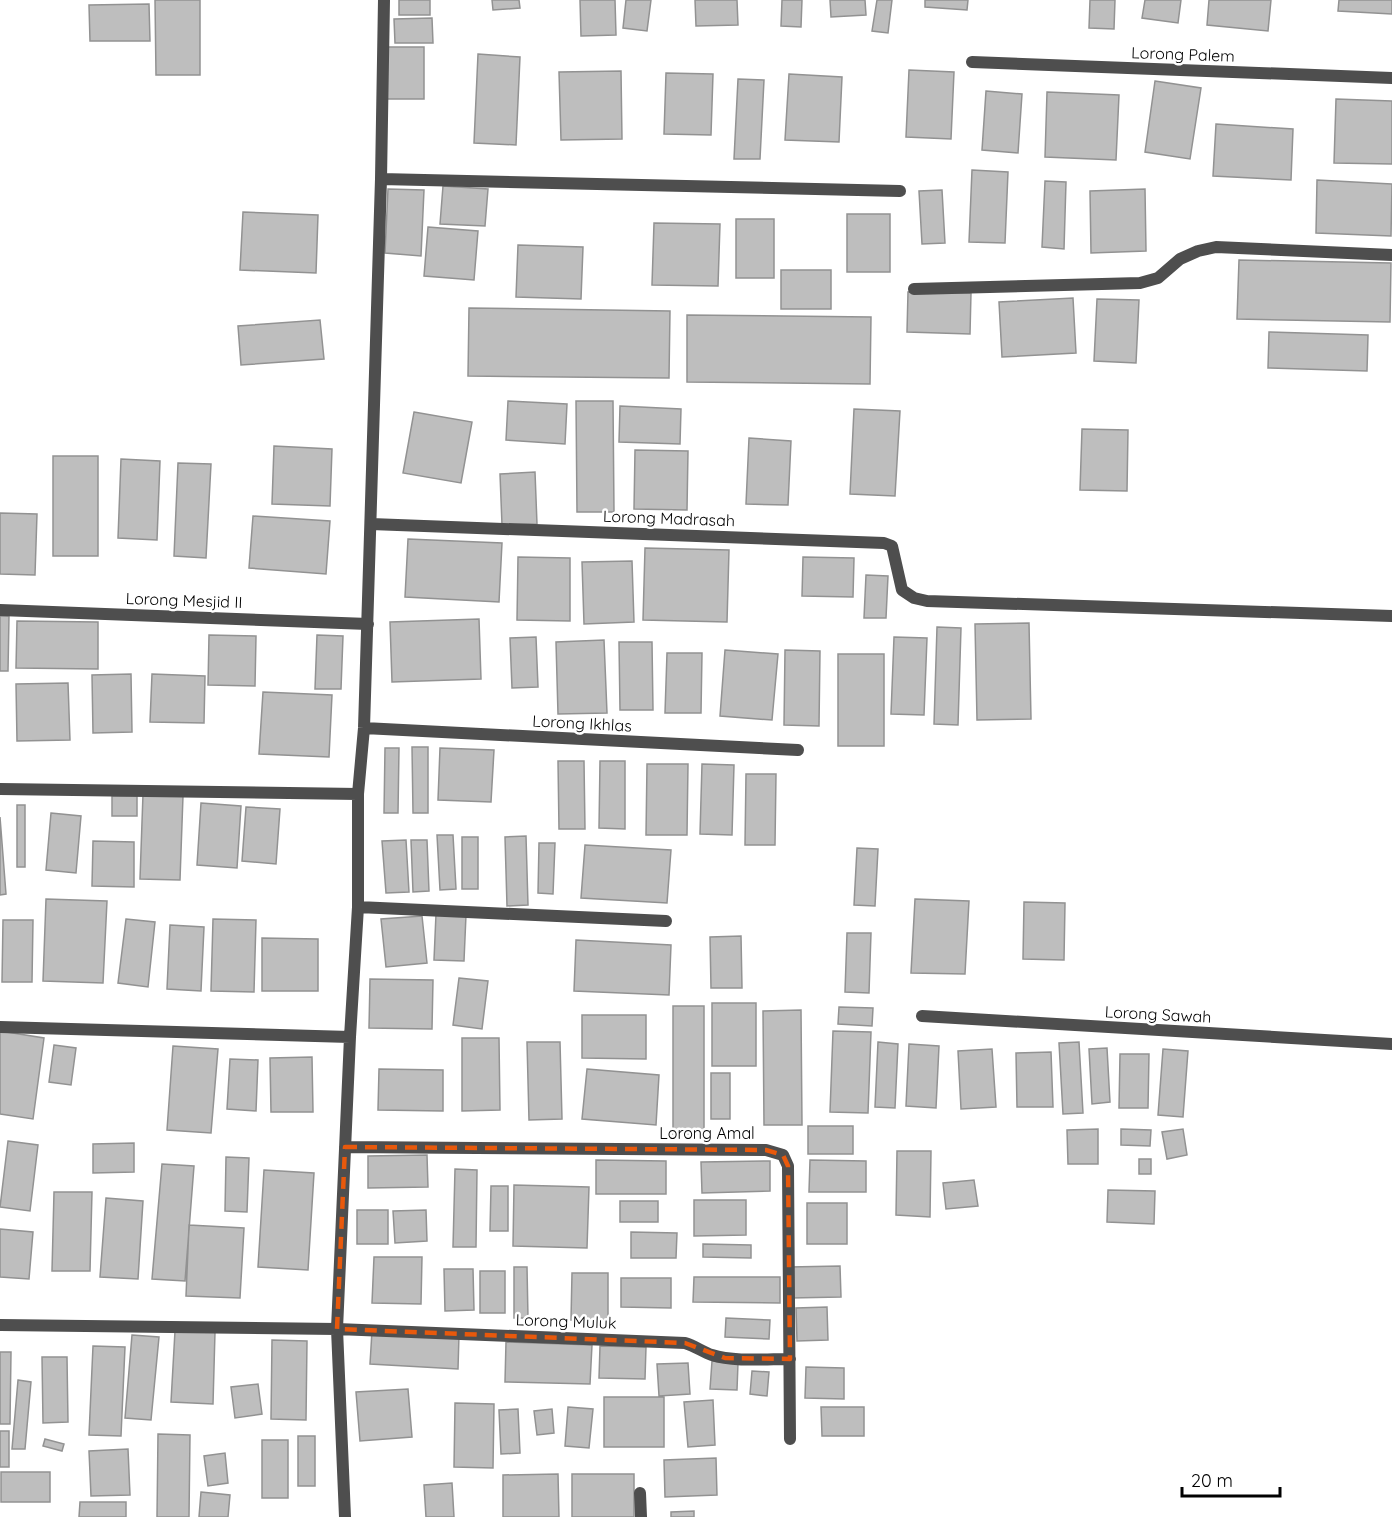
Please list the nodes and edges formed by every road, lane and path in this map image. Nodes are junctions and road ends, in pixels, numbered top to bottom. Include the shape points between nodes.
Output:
1 (384, 0) edge
2 (972, 62) dead end
3 (1392, 78) edge
4 (381, 179) junction
5 (900, 191) dead end
6 (1392, 255) edge
7 (914, 289) dead end
8 (371, 524) junction
9 (0, 610) edge
10 (1392, 616) edge
11 (368, 624) junction
12 (364, 728) junction
13 (798, 750) dead end
14 (0, 789) edge
15 (358, 794) junction
16 (358, 907) junction
17 (666, 921) dead end
18 (922, 1017) dead end
19 (0, 1028) edge
20 (350, 1037) junction
21 (1392, 1044) edge
22 (345, 1147) junction
23 (0, 1325) edge
24 (337, 1329) junction
25 (790, 1359) junction
26 (790, 1439) dead end
27 (640, 1493) dead end
28 (345, 1517) edge
29 (640, 1517) edge

1 - 4 street
2 - 3 street, Lorong Palem
4 - 5 street
4 - 8 street
6 - 7 street via 1216,247 1180,259 1158,278 1140,283
8 - 10 street, Lorong Madrasah via 884,543 892,546 902,590 927,601
8 - 11 street
9 - 11 street, Lorong Mesjid II
11 - 12 street
12 - 13 street, Lorong Ikhlas
12 - 15 street
14 - 15 street
15 - 16 street
16 - 17 street
16 - 20 street
18 - 21 street, Lorong Sawah
19 - 20 street
20 - 22 street
22 - 24 street
22 - 25 street, Lorong Amal via 766,1149 783,1155 788,1166
23 - 24 street, Lorong Muluk
24 - 25 street, Lorong Muluk via 686,1342 725,1358
24 - 28 street
25 - 26 street, Lorong Amal
27 - 29 street

